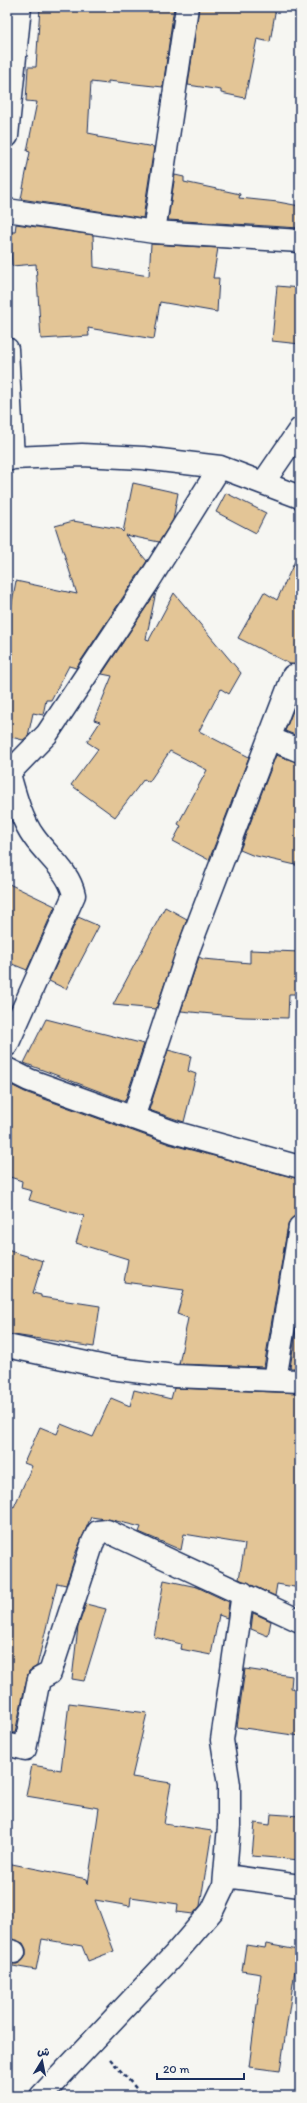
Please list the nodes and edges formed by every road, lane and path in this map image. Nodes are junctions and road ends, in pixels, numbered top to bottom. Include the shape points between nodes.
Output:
1 (20, 7) edge
2 (187, 7) edge
3 (7, 136) edge
4 (7, 210) edge
5 (154, 232) junction
6 (300, 241) edge
7 (7, 349) edge
8 (300, 428) edge
9 (10, 459) edge
10 (220, 467) junction
11 (264, 483) junction
12 (300, 497) edge
13 (293, 676) dead end
14 (269, 738) junction
15 (300, 751) edge
16 (8, 774) edge
17 (7, 1045) edge
18 (7, 1069) edge
19 (133, 1118) junction
20 (300, 1167) edge
21 (300, 1227) edge
22 (7, 1346) edge
23 (274, 1380) junction
24 (300, 1381) edge
25 (243, 1593) junction
26 (297, 1613) edge
27 (7, 1744) edge
28 (226, 1876) junction
29 (300, 1886) edge
30 (93, 2039) junction
31 (41, 2096) edge
32 (143, 2096) edge

1 - 3 street
2 - 5 street
4 - 5 street
5 - 6 street
7 - 9 street
8 - 11 street
9 - 10 street via 82,455 143,458
10 - 11 street
10 - 16 street via 147,584 47,734
11 - 12 street
13 - 14 street
14 - 15 street
14 - 19 street via 189,948
16 - 17 street via 17,802 33,836 71,882 74,895
18 - 19 street via 29,1080
19 - 20 street via 173,1132
21 - 23 street
22 - 23 street via 110,1368 174,1376
23 - 24 street
25 - 26 street
25 - 27 street via 107,1531 98,1532 50,1674 39,1679 25,1749
25 - 28 street via 222,1740 229,1785
28 - 29 street
28 - 30 street via 212,1911 175,1954
30 - 31 street
30 - 32 path

